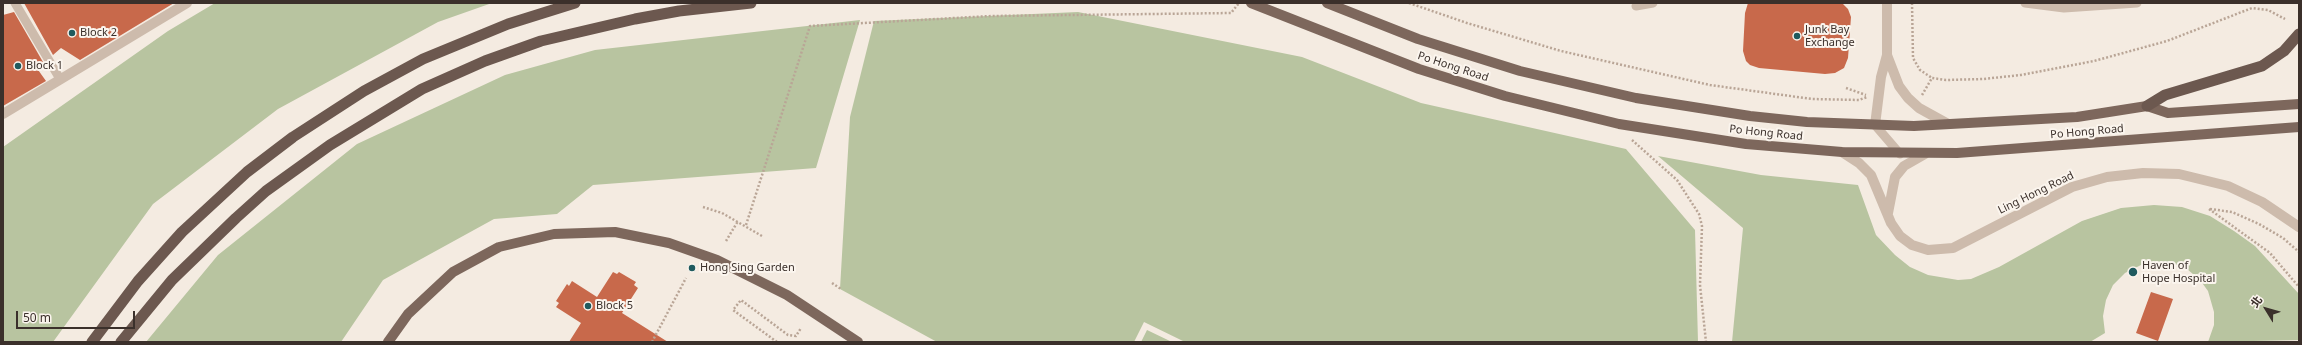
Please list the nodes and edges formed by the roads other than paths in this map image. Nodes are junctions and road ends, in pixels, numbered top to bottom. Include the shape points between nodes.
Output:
1 (15, 3) edge
2 (187, 3) edge
3 (575, 3) edge
4 (751, 3) edge
5 (1251, 3) edge
6 (1327, 3) edge
7 (1652, 3) edge
8 (1887, 3) edge
9 (2025, 3) edge
10 (2137, 3) edge
11 (1636, 6) dead end
12 (2299, 34) edge
13 (1887, 55) junction
14 (60, 80) junction
15 (2299, 104) edge
16 (2147, 106) junction
17 (3, 114) edge
18 (1875, 124) junction
19 (1948, 124) junction
20 (2299, 126) edge
21 (1842, 152) junction
22 (1900, 154) junction
23 (1925, 154) junction
24 (1888, 215) junction
25 (2299, 227) edge
26 (92, 342) edge
27 (121, 342) edge
28 (388, 342) edge
29 (858, 342) edge

1 - 14 lane
2 - 14 street
3 - 26 highway via 502,26 423,59 351,99 293,137 242,177 182,232 138,281
4 - 27 highway via 678,11 541,41 478,63 422,89 336,141 266,192 172,280
5 - 21 main road, Po Hong Road via 1419,69 1551,109 1706,139
6 - 18 main road, Po Hong Road via 1467,56 1583,87 1743,116 1807,122
7 - 11 lane
8 - 13 street
9 - 10 lane via 2064,8
12 - 16 highway via 2284,51 2262,66 2165,95
13 - 18 street via 1881,77
13 - 19 street via 1899,86 1908,98 1919,108
14 - 17 street
15 - 16 main road, Po Hong Road via 2168,113
16 - 19 main road, Po Hong Road via 2077,117
18 - 19 main road, Po Hong Road
18 - 22 lane
20 - 23 main road, Po Hong Road via 2002,151
21 - 22 main road, Po Hong Road
21 - 24 street, Ling Hong Road via 1859,163 1870,175
22 - 23 main road, Po Hong Road
23 - 24 street via 1904,166 1895,177
24 - 25 street, Ling Hong Road via 1895,230 1912,245 1928,250 1945,251 2072,187 2120,175 2162,173 2211,180 2246,193
28 - 29 main road via 408,314 453,272 499,247 554,234 615,232 669,243 717,260 787,294

